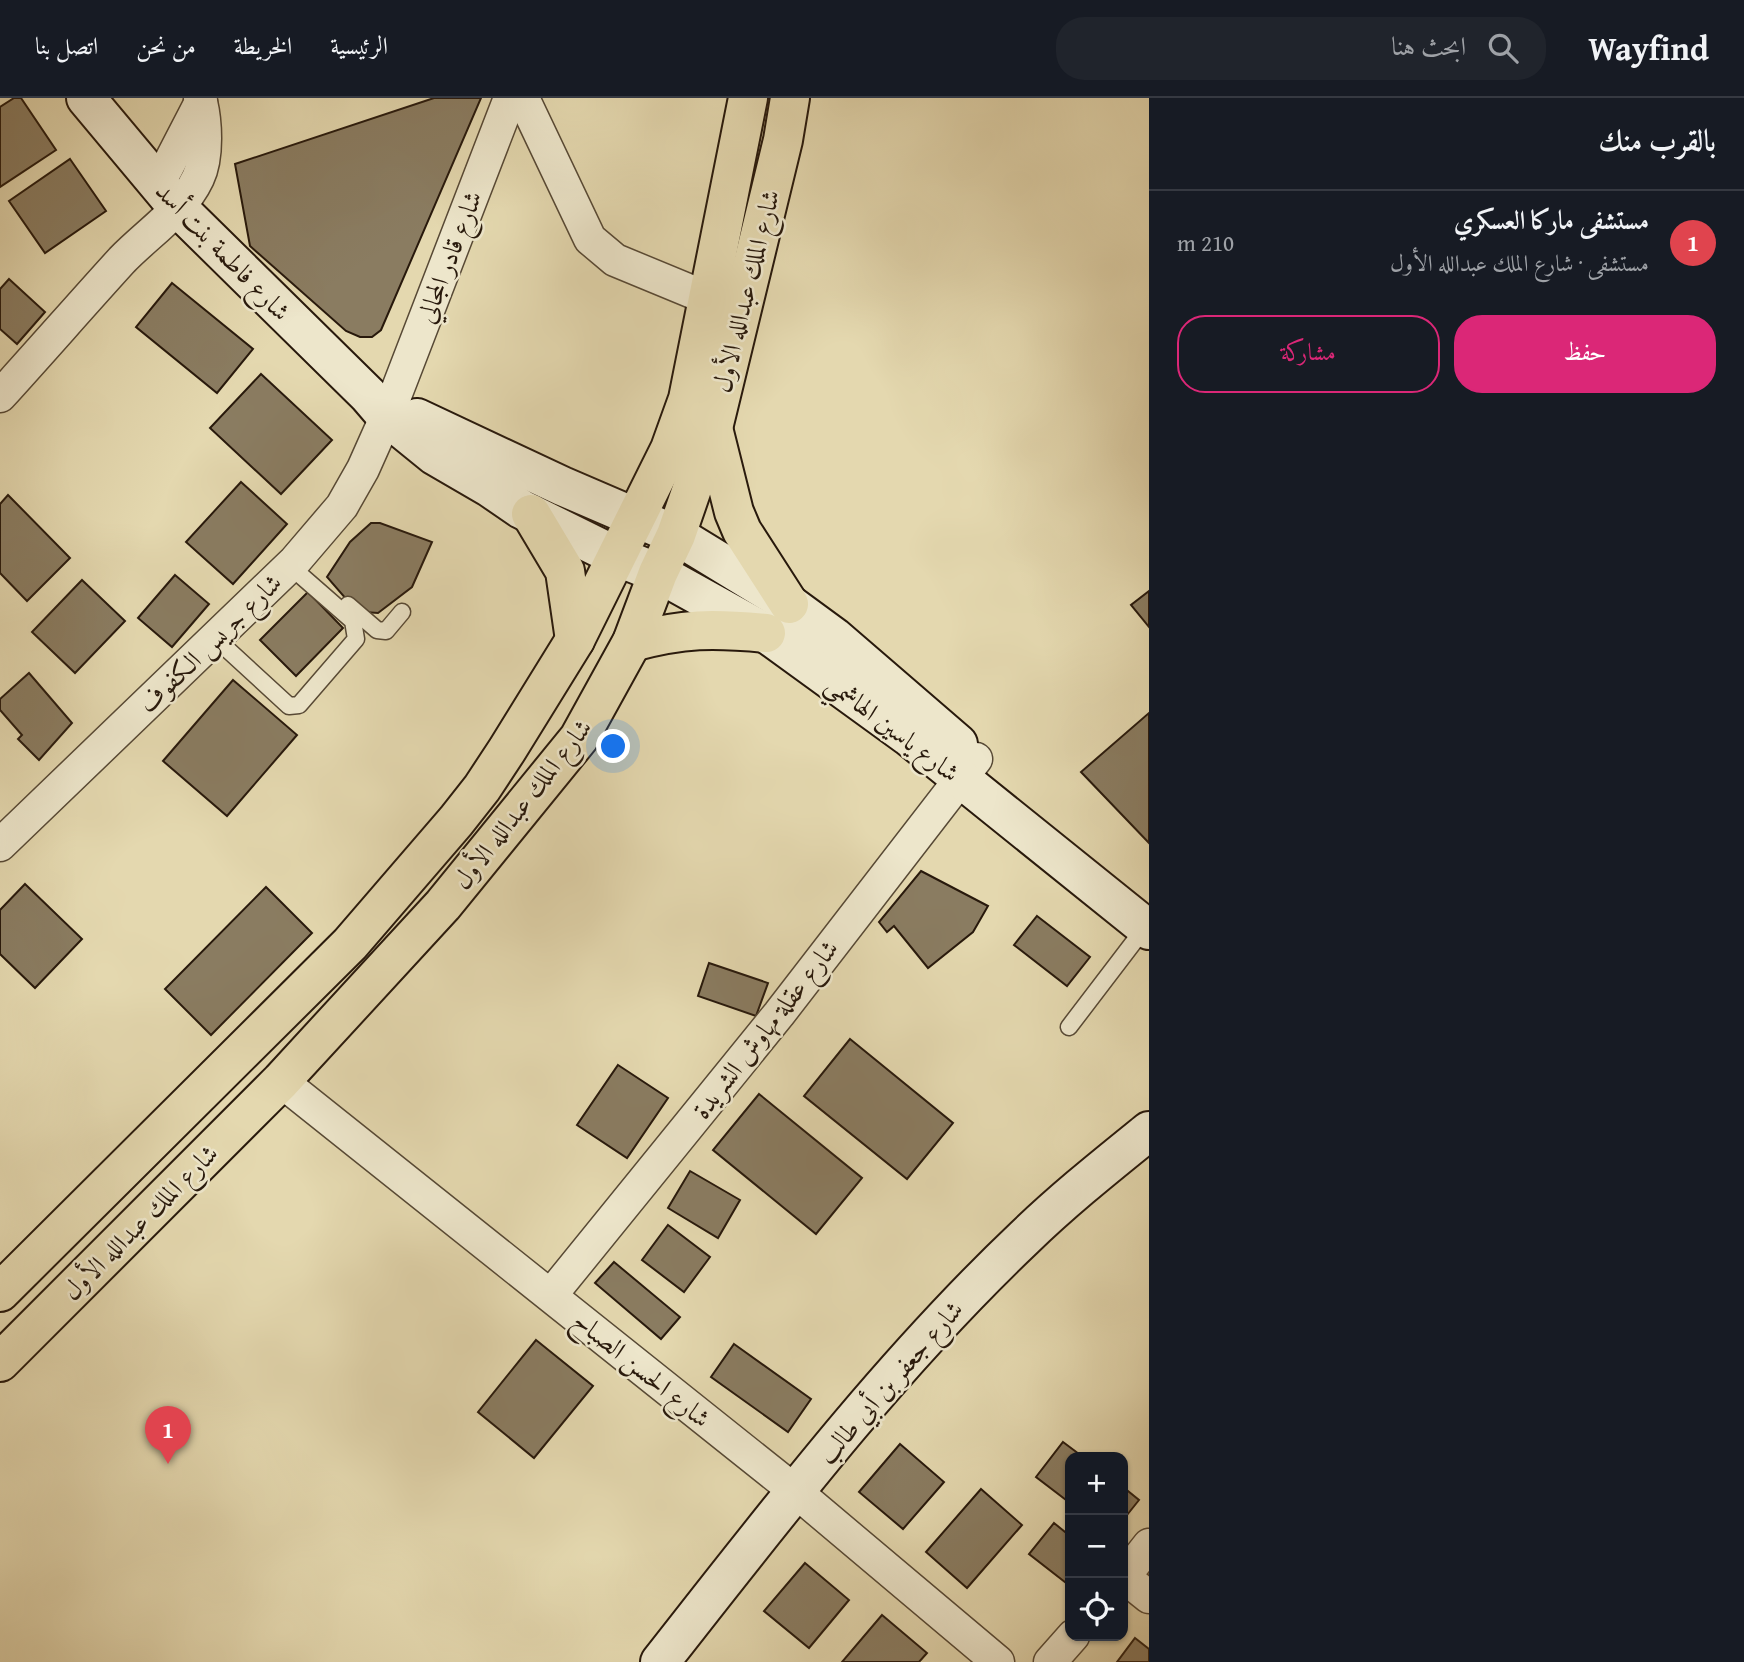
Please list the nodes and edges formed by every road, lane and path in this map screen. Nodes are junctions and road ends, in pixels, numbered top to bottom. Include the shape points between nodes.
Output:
1 (86, 98) edge
2 (510, 98) edge
3 (523, 98) edge
4 (748, 98) edge
5 (790, 98) edge
6 (200, 100) edge
7 (168, 197) junction
8 (707, 298) junction
9 (0, 396) edge
10 (382, 405) junction
11 (713, 428) junction
12 (531, 514) junction
13 (637, 516) junction
14 (676, 535) junction
15 (618, 557) junction
16 (292, 563) junction
17 (658, 573) junction
18 (789, 604) junction
19 (402, 612) dead end
20 (766, 634) junction
21 (215, 638) junction
22 (575, 640) junction
23 (632, 642) junction
24 (968, 768) junction
25 (0, 845) edge
26 (1148, 920) edge
27 (1069, 1027) dead end
28 (281, 1081) junction
29 (1149, 1130) edge
30 (0, 1292) edge
31 (551, 1295) junction
32 (0, 1362) edge
33 (795, 1491) junction
34 (1149, 1545) edge
35 (1128, 1572) edge
36 (1128, 1582) edge
37 (1149, 1597) edge
38 (1069, 1641) edge
39 (660, 1662) edge
40 (998, 1662) edge
41 (1050, 1662) edge

1 - 7 street, شارع فاطمة بنت أسد
2 - 10 street, شارع قادر المجالي
3 - 8 street via 590,239 615,260
4 - 8 main road, شارع الملك عبدالله الأول
5 - 11 main road, شارع الملك عبدالله الأول
6 - 7 street
7 - 9 street via 123,260
7 - 10 street, شارع فاطمة بنت أسد
8 - 13 main road, شارع الملك عبدالله الأول via 688,399
10 - 12 street, شارع فاطمة بنت أسد via 434,455
10 - 13 street, شارع فاطمة بنت أسد
10 - 16 street, شارع جريس الكفوف via 363,469 342,506
11 - 14 main road, شارع الملك عبدالله الأول
11 - 18 main road via 742,531
12 - 15 street, شارع فاطمة بنت أسد
12 - 22 main road via 565,571
13 - 14 street, شارع ياسين الهاشمي
13 - 15 main road, شارع الملك عبدالله الأول
14 - 17 main road, شارع الملك عبدالله الأول
14 - 18 street, شارع ياسين الهاشمي
15 - 17 street, شارع ياسين الهاشمي
15 - 22 main road, شارع الملك عبدالله الأول
16 - 19 lane via 377,630 386,631
16 - 21 street, شارع جريس الكفوف
16 - 21 lane via 353,621 356,639 299,705 289,706
17 - 20 street, شارع ياسين الهاشمي
17 - 23 main road, شارع الملك عبدالله الأول
18 - 24 street, شارع ياسين الهاشمي via 834,637
20 - 23 main road via 701,629
20 - 24 street, شارع ياسين الهاشمي via 908,736
21 - 25 street, شارع جريس الكفوف
22 - 30 main road, شارع الملك عبدالله الأول via 482,788 350,944
23 - 28 main road, شارع الملك عبدالله الأول via 579,738 443,905
24 - 26 street, شارع ياسين الهاشمي
24 - 31 street, شارع عقلة مهاوش الشريدة via 779,1014
26 - 27 lane
28 - 31 street, شارع الحسن الصباح
28 - 32 main road, شارع الملك عبدالله الأول
29 - 33 street, شارع جعفر بن أبي طالب via 982,1279
31 - 33 street, شارع الحسن الصباح
33 - 39 street, شارع جعفر بن أبي طالب
33 - 40 street, شارع الحسن الصباح
34 - 35 street
36 - 37 street
38 - 41 street

